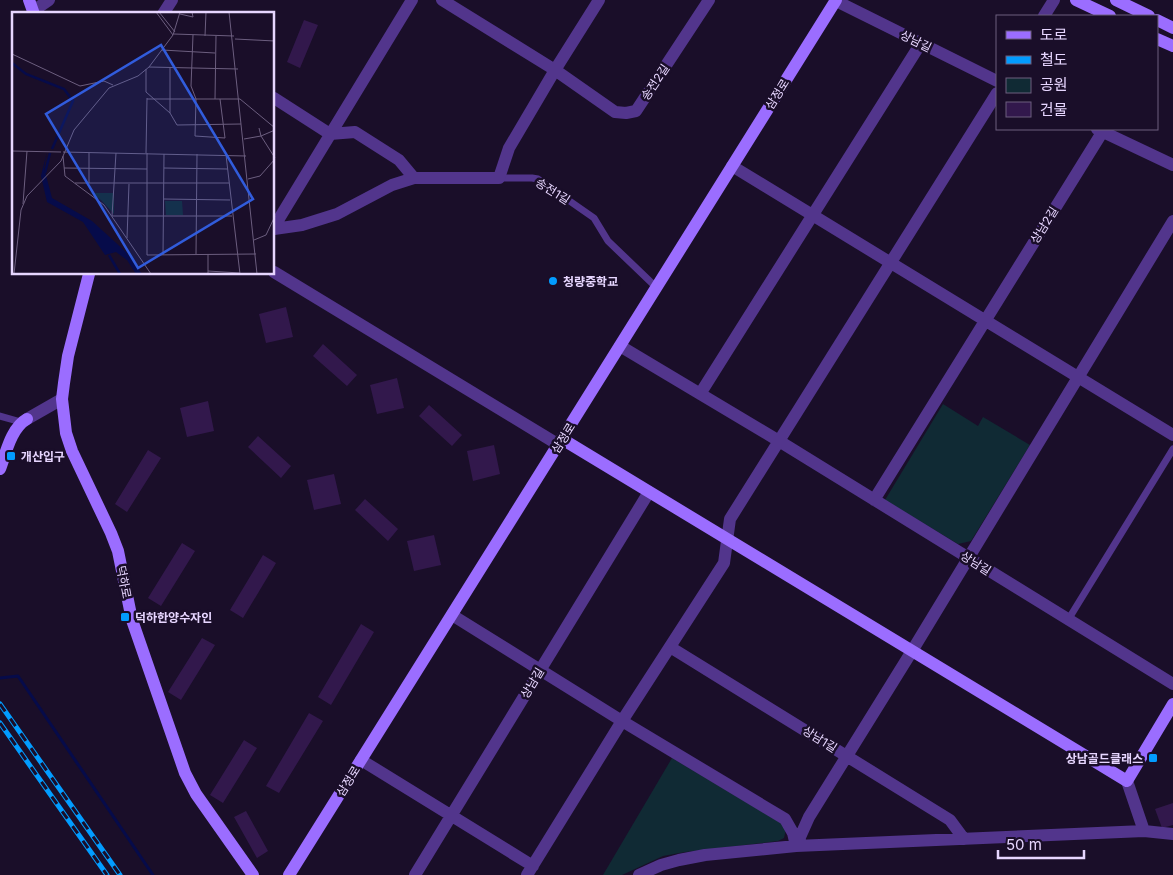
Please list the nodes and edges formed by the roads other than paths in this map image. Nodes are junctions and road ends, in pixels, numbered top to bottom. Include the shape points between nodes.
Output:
1 (49, 0) edge
2 (172, 0) edge
3 (412, 0) edge
4 (442, 0) edge
5 (599, 0) edge
6 (709, 0) edge
7 (1054, 0) edge
8 (1076, 0) edge
9 (1116, 0) edge
10 (836, 1) edge
11 (1131, 3) edge
12 (32, 8) edge
13 (163, 12) edge
14 (1045, 15) edge
15 (1108, 15) edge
16 (1148, 15) edge
17 (1158, 20) edge
18 (1173, 28) edge
19 (1158, 39) edge
20 (921, 43) junction
21 (1173, 46) edge
22 (555, 70) junction
23 (996, 80) edge
24 (996, 95) edge
25 (275, 99) edge
26 (1100, 130) edge
27 (330, 134) junction
28 (1173, 165) edge
29 (732, 166) junction
30 (414, 178) junction
31 (499, 178) junction
32 (812, 215) junction
33 (1173, 221) edge
34 (275, 226) edge
35 (275, 228) edge
36 (891, 263) junction
37 (275, 273) edge
38 (89, 275) edge
39 (656, 288) junction
40 (985, 319) junction
41 (620, 346) junction
42 (1078, 377) junction
43 (700, 394) junction
44 (62, 399) junction
45 (0, 416) edge
46 (24, 420) junction
47 (1173, 435) edge
48 (779, 441) junction
49 (560, 442) junction
50 (1173, 449) edge
51 (0, 469) edge
52 (649, 492) junction
53 (874, 500) junction
54 (728, 539) junction
55 (968, 558) junction
56 (452, 615) junction
57 (1068, 620) junction
58 (670, 647) junction
59 (912, 651) junction
60 (540, 670) junction
61 (1173, 684) edge
62 (1173, 704) edge
63 (622, 721) junction
64 (847, 756) junction
65 (361, 760) junction
66 (1128, 781) junction
67 (452, 816) junction
68 (1144, 831) junction
69 (1173, 834) edge
70 (964, 839) junction
71 (796, 846) junction
72 (530, 871) edge
73 (253, 875) edge
74 (289, 875) edge
75 (415, 875) edge
76 (639, 875) edge

1 - 12 street
2 - 13 street
3 - 27 street
4 - 22 street, 송전2길
5 - 22 street
6 - 22 street, 송전2길 via 636,111 615,112
7 - 14 street
8 - 15 street
9 - 11 street
10 - 20 street, 상남길
10 - 29 street, 삼정로
11 - 16 street
17 - 18 street
19 - 21 street
20 - 23 street, 상남길
20 - 32 street
22 - 31 street via 509,148
24 - 36 street
25 - 27 street
26 - 28 street
26 - 40 street, 상남2길
27 - 30 street via 355,132 399,160
27 - 34 street
29 - 32 street
29 - 39 street, 삼정로
30 - 31 street, 송전1길
30 - 35 street, 송전1길 via 392,185 337,214 302,226
31 - 39 lane, 송전1길 via 538,179 594,218 608,242
32 - 36 street
32 - 43 street
33 - 42 street
36 - 40 street
36 - 48 street
37 - 49 street
38 - 44 street, 덕하로 via 68,356
39 - 41 street, 삼정로
40 - 42 street
40 - 53 street, 상남2길
41 - 43 street, 상남길
41 - 49 street, 삼정로
42 - 47 street
42 - 55 street
43 - 48 street, 상남길
44 - 46 street
44 - 73 street, 덕하로 via 66,433 118,551 132,620 185,773
45 - 46 lane
46 - 51 street via 11,438
48 - 53 street, 상남길
48 - 54 street via 730,519
49 - 52 street
49 - 56 street, 삼정로
50 - 57 lane
52 - 54 street
52 - 60 street, 상남길
53 - 55 street, 상남길
54 - 58 street via 724,563
54 - 59 street
55 - 57 street, 상남길
55 - 59 street
56 - 60 street
56 - 65 street, 삼정로
57 - 61 street, 상남길
58 - 63 street
58 - 64 street, 상남1길
59 - 64 street
59 - 66 street
60 - 63 street
60 - 67 street, 상남길
62 - 66 street
63 - 71 street via 785,819
63 - 72 street
64 - 70 street, 상남1길 via 950,820
64 - 71 street via 805,824
65 - 67 street
65 - 74 street, 삼정로
66 - 68 street
67 - 72 street
67 - 75 street, 상남길
68 - 69 street
68 - 70 street
70 - 71 street
71 - 76 street via 705,855 661,865

